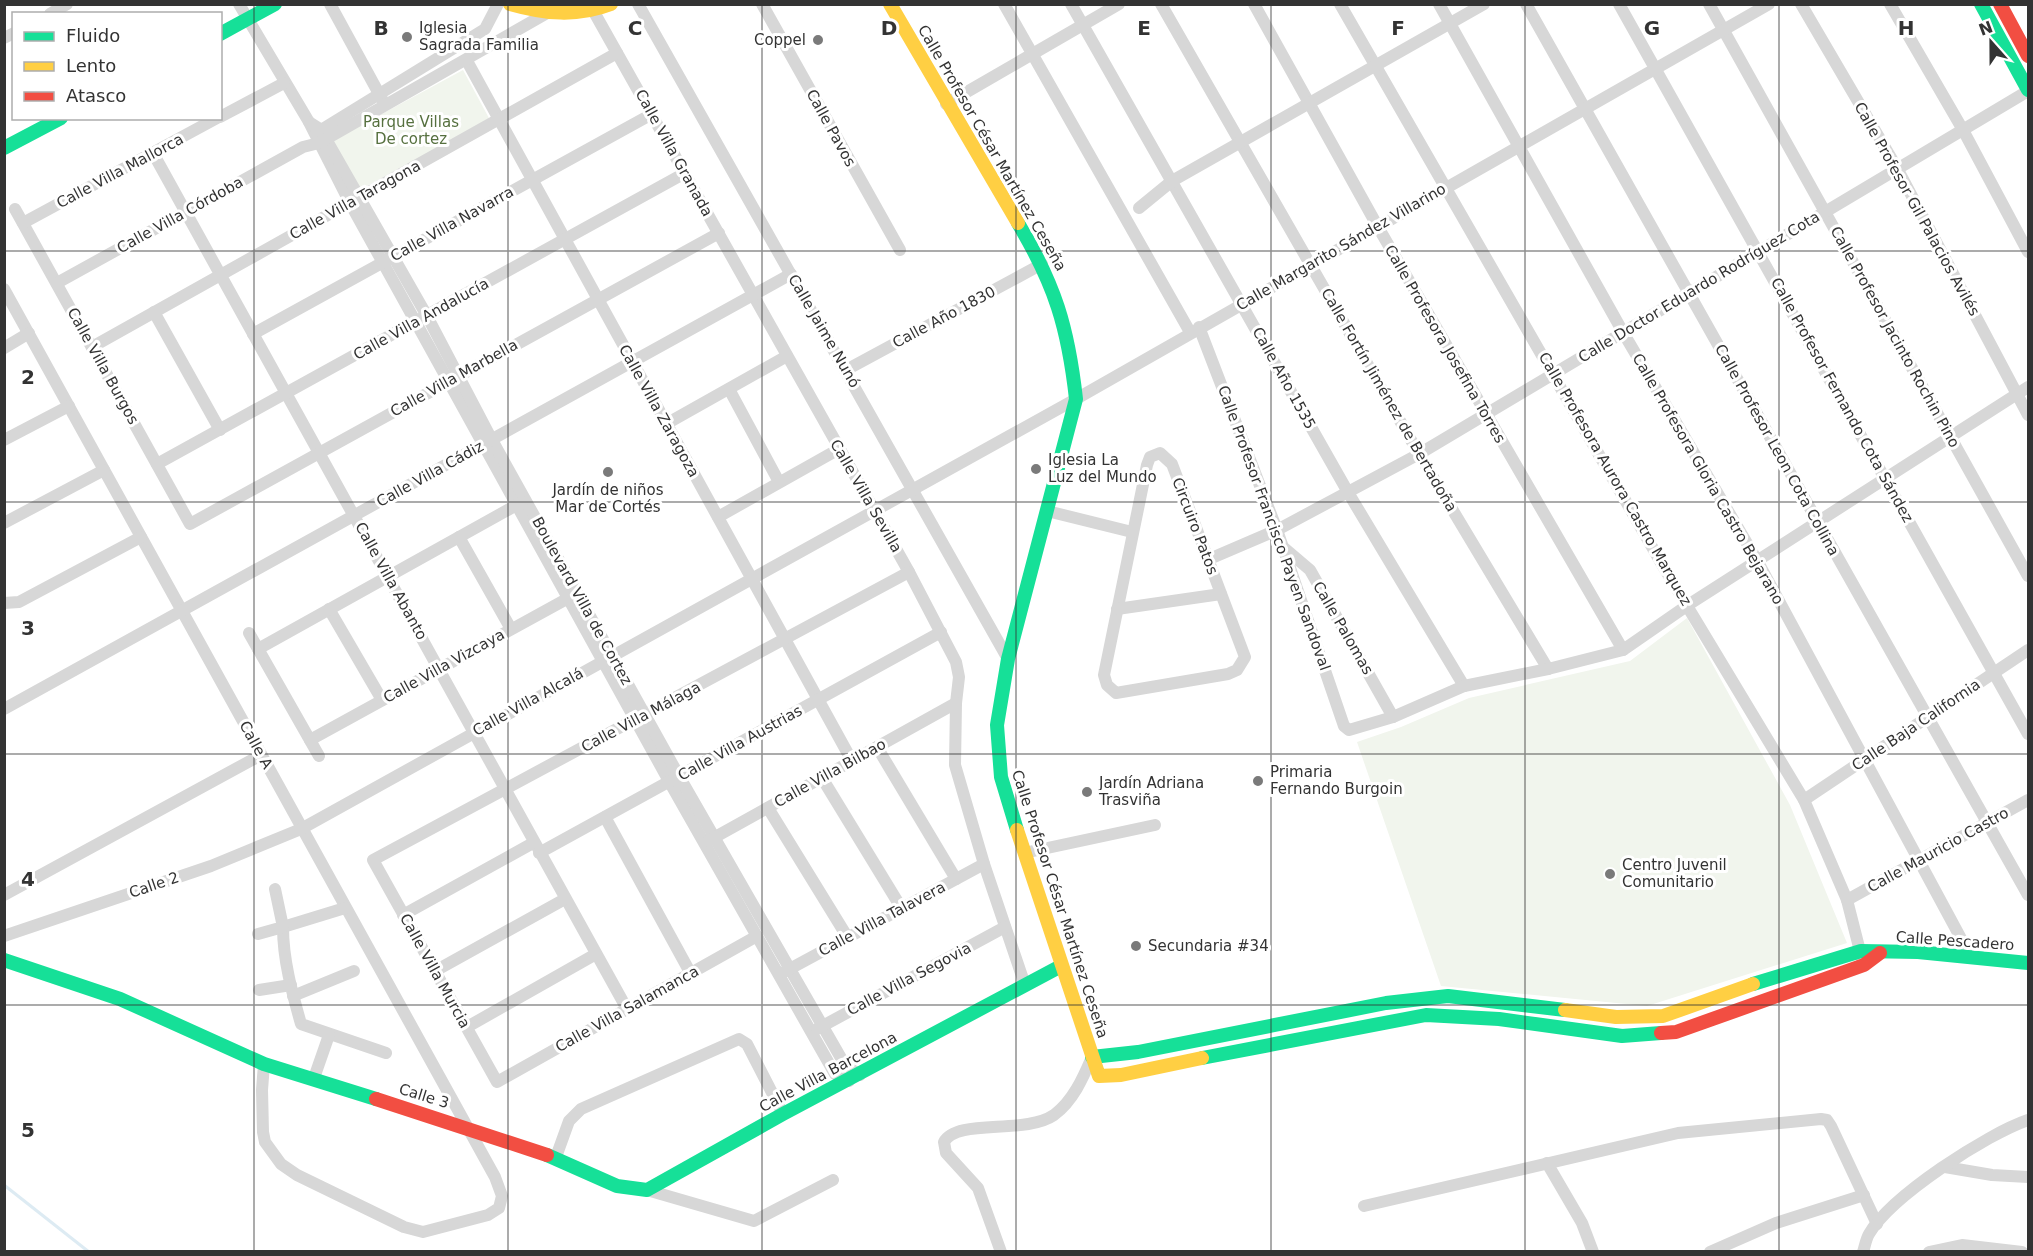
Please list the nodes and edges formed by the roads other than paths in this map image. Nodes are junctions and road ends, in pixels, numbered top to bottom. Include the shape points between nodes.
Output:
1 (67, 4) edge
2 (275, 4) edge
3 (330, 4) edge
4 (498, 4) edge
5 (510, 4) edge
6 (611, 4) edge
7 (638, 4) edge
8 (762, 4) edge
9 (890, 4) edge
10 (1004, 4) edge
11 (1071, 4) edge
12 (1119, 4) edge
13 (1161, 4) edge
14 (1254, 4) edge
15 (1340, 4) edge
16 (1439, 4) edge
17 (1484, 4) edge
18 (1526, 4) edge
19 (1619, 4) edge
20 (1709, 4) edge
21 (1769, 4) edge
22 (1801, 4) edge
23 (1890, 4) edge
24 (1981, 4) edge
25 (2000, 4) edge
26 (245, 10) edge
27 (53, 12) edge
28 (594, 12) junction
29 (547, 13) junction
30 (1083, 24) junction
31 (1449, 24) junction
32 (1724, 30) junction
33 (222, 32) edge
34 (1033, 52) junction
35 (617, 53) junction
36 (2028, 56) edge
37 (467, 60) junction
38 (1376, 67) junction
39 (1657, 68) junction
40 (284, 83) junction
41 (2028, 91) edge
42 (382, 100) junction
43 (946, 104) junction
44 (1311, 104) junction
45 (1585, 108) junction
46 (652, 114) junction
47 (222, 116) edge
48 (501, 118) junction
49 (57, 120) edge
50 (215, 120) edge
51 (1963, 130) junction
52 (318, 134) junction
53 (1239, 142) junction
54 (1518, 147) junction
55 (4, 148) edge
56 (153, 153) junction
57 (1897, 168) junction
58 (685, 173) junction
59 (534, 179) junction
60 (1172, 181) junction
61 (1446, 187) junction
62 (355, 200) junction
63 (1139, 208) dead end
64 (15, 209) dead end
65 (1826, 211) junction
66 (185, 212) junction
67 (23, 223) junction
68 (1378, 227) junction
69 (718, 233) junction
70 (566, 239) junction
71 (900, 250) dead end
72 (1760, 251) junction
73 (2028, 252) edge
74 (388, 260) junction
75 (1042, 264) junction
76 (1310, 264) junction
77 (791, 274) junction
78 (221, 275) junction
79 (57, 283) junction
80 (4, 289) edge
81 (753, 294) junction
82 (1690, 294) junction
83 (598, 299) junction
84 (1242, 304) junction
85 (154, 312) junction
86 (422, 318) junction
87 (1194, 330) junction
88 (29, 333) junction
89 (253, 334) junction
90 (1624, 334) junction
91 (92, 347) junction
92 (4, 348) edge
93 (787, 356) junction
94 (632, 362) junction
95 (846, 370) junction
96 (1553, 374) junction
97 (454, 379) junction
98 (2028, 387) edge
99 (729, 389) junction
100 (286, 393) junction
101 (2017, 394) junction
102 (1076, 399) junction
103 (69, 406) junction
104 (2028, 415) edge
105 (1486, 416) junction
106 (666, 424) junction
107 (220, 430) junction
108 (1951, 437) junction
109 (4, 440) edge
110 (487, 442) junction
111 (839, 449) junction
112 (319, 453) junction
113 (1419, 454) junction
114 (157, 464) junction
115 (104, 470) junction
116 (1886, 479) junction
117 (779, 482) junction
118 (913, 489) junction
119 (1348, 494) junction
120 (521, 502) junction
121 (874, 511) junction
122 (1047, 511) junction
123 (354, 515) junction
124 (718, 517) junction
125 (4, 523) edge
126 (190, 524) joint
127 (1818, 524) junction
128 (1277, 530) junction
129 (1132, 532) junction
130 (141, 537) junction
131 (459, 537) junction
132 (1283, 547) junction
133 (1207, 560) junction
134 (1758, 562) junction
135 (909, 572) junction
136 (388, 576) junction
137 (2028, 576) edge
138 (753, 579) junction
139 (1221, 594) junction
140 (573, 595) junction
141 (4, 603) edge
142 (1688, 605) junction
143 (329, 609) junction
144 (1116, 609) junction
145 (182, 611) junction
146 (511, 629) junction
147 (941, 632) junction
148 (249, 633) dead end
149 (786, 638) junction
150 (258, 649) junction
151 (1623, 650) junction
152 (2028, 650) edge
153 (608, 657) junction
154 (1008, 659) junction
155 (440, 669) junction
156 (1548, 669) junction
157 (1995, 672) junction
158 (1464, 686) junction
159 (818, 699) junction
160 (382, 700) junction
161 (956, 703) junction
162 (4, 709) edge
163 (1393, 717) junction
164 (1928, 717) junction
165 (641, 718) junction
166 (473, 733) junction
167 (2028, 734) edge
168 (310, 740) junction
169 (878, 747) junction
170 (261, 755) junction
171 (319, 756) dead end
172 (1866, 759) junction
173 (852, 761) junction
174 (822, 778) junction
175 (674, 779) junction
176 (505, 789) junction
177 (1804, 800) junction
178 (2028, 800) edge
179 (768, 808) junction
180 (605, 817) junction
181 (1988, 823) junction
182 (1155, 825) dead end
183 (301, 829) junction
184 (709, 841) junction
185 (536, 848) junction
186 (1024, 853) junction
187 (373, 860) joint
188 (1919, 861) junction
189 (984, 864) junction
190 (956, 879) junction
191 (275, 888) dead end
192 (4, 895) edge
193 (2028, 896) edge
194 (565, 899) junction
195 (1847, 900) junction
196 (345, 908) junction
197 (902, 909) junction
198 (403, 915) junction
199 (283, 927) junction
200 (1005, 927) junction
201 (258, 934) dead end
202 (4, 936) edge
203 (758, 936) junction
204 (848, 938) junction
205 (596, 954) junction
206 (1971, 957) junction
207 (1862, 958) junction
208 (4, 960) edge
209 (2028, 963) edge
210 (1061, 966) junction
211 (354, 971) dead end
212 (435, 971) junction
213 (785, 971) junction
214 (691, 974) junction
215 (1025, 985) junction
216 (259, 990) dead end
217 (292, 990) junction
218 (1553, 1007) junction
219 (627, 1009) junction
220 (1315, 1015) junction
221 (1548, 1025) junction
222 (467, 1027) junction
223 (819, 1028) junction
224 (1317, 1034) junction
225 (329, 1035) junction
226 (386, 1053) dead end
227 (1092, 1057) junction
228 (264, 1064) junction
229 (1099, 1076) junction
230 (314, 1078) junction
231 (855, 1078) junction
232 (497, 1082) joint
233 (1080, 1084) junction
234 (783, 1114) junction
235 (2028, 1120) edge
236 (465, 1126) junction
237 (556, 1157) junction
238 (1547, 1162) junction
239 (1944, 1167) junction
240 (2028, 1177) edge
241 (833, 1180) dead end
242 (648, 1190) junction
243 (1864, 1194) junction
244 (1364, 1206) dead end
245 (1877, 1224) junction
246 (1001, 1251) edge
247 (1593, 1251) edge
248 (1710, 1251) edge
249 (1863, 1251) edge
250 (1929, 1251) edge
251 (2022, 1251) edge

1 - 27 street
2 - 26 street
3 - 42 street
4 - 42 street via 485,29
5 - 29 street
6 - 28 street
7 - 77 street, Calle Jaime Nunó
8 - 71 street, Calle Pavos
9 - 43 street, Calle Profesor César Martínez Ceseña
10 - 34 street, Calle Profesor Francisco Payen Sandoval
11 - 30 street, Calle Año 1535
12 - 30 street
13 - 53 street, Calle Fortín Jiménez de Bertadoña
14 - 44 street, Calle Profesora Josefina Torres
15 - 38 street, Calle Profesora Aurora Castro Marquez
16 - 31 street, Calle Profesora Gloria Castro Bejarano
17 - 31 street
18 - 45 street, Calle Profesor Leon Cota Collina
19 - 39 street, Calle Profesor Fernando Cota Sández
20 - 32 street, Calle Profesor Jacinto Rochin Pino
21 - 32 street, Calle Margarito Sández Villarino
22 - 57 street, Calle Profesor Gil Palacios Avilés
23 - 51 street
24 - 41 street
25 - 36 street
26 - 33 street
26 - 40 street, Boulevard Villa de Cortez
28 - 29 street
28 - 35 street, Calle Villa Granada
29 - 37 street
30 - 34 street
30 - 60 street, Calle Año 1535
31 - 38 street
31 - 54 street, Calle Profesora Gloria Castro Bejarano
32 - 39 street, Calle Margarito Sández Villarino
32 - 65 street, Calle Profesor Jacinto Rochin Pino
34 - 43 street
34 - 87 street, Calle Profesor Francisco Payen Sandoval
35 - 46 street, Calle Villa Granada
35 - 48 street, Calle Villa Taragona
37 - 42 street
37 - 48 street, Calle Villa Zaragoza
38 - 44 street
38 - 61 street, Calle Profesora Aurora Castro Marquez
39 - 45 street, Calle Margarito Sández Villarino
39 - 72 street, Calle Profesor Fernando Cota Sández
40 - 47 street, Calle Villa Mallorca
40 - 52 street, Boulevard Villa de Cortez
41 - 51 street, Calle Doctor Eduardo Rodríguez Cota
42 - 52 street, Calle Villa Córdoba
43 - 75 street, Calle Profesor César Martínez Ceseña
44 - 53 street
44 - 68 street, Calle Profesora Josefina Torres
45 - 54 street, Calle Margarito Sández Villarino
45 - 82 street, Calle Profesor Leon Cota Collina
46 - 58 street, Calle Villa Granada
46 - 59 street, Calle Villa Navarra
48 - 59 street, Calle Villa Zaragoza
48 - 62 street, Calle Villa Taragona
49 - 55 street
50 - 56 street, Calle Villa Mallorca
51 - 57 street, Calle Doctor Eduardo Rodríguez Cota
51 - 73 street
52 - 62 street, Boulevard Villa de Cortez
52 - 66 street, Calle Villa Córdoba via 303,147
53 - 60 street
53 - 76 street, Calle Fortín Jiménez de Bertadoña
54 - 61 street, Calle Margarito Sández Villarino
54 - 90 street, Calle Profesora Gloria Castro Bejarano
56 - 66 street, Calle Villa Abanto
56 - 67 street, Calle Villa Mallorca
57 - 65 street, Calle Doctor Eduardo Rodríguez Cota
57 - 101 street, Calle Profesor Gil Palacios Avilés
58 - 69 street, Calle Villa Granada
58 - 70 street, Calle Villa Andalucía
59 - 70 street, Calle Villa Zaragoza
59 - 74 street, Calle Villa Navarra
60 - 63 street
60 - 84 street, Calle Año 1535
61 - 68 street, Calle Margarito Sández Villarino
61 - 96 street, Calle Profesora Aurora Castro Marquez
62 - 74 street, Boulevard Villa de Cortez
62 - 78 street, Calle Villa Taragona
64 - 67 street, Calle Villa Burgos
65 - 72 street, Calle Doctor Eduardo Rodríguez Cota
65 - 108 street, Calle Profesor Jacinto Rochin Pino
66 - 78 street, Calle Villa Abanto
66 - 79 street, Calle Villa Córdoba
67 - 79 street, Calle Villa Burgos
68 - 76 street, Calle Margarito Sández Villarino
68 - 105 street, Calle Profesora Josefina Torres
69 - 81 street, Calle Villa Granada
69 - 83 street, Calle Villa Marbella
70 - 83 street, Calle Villa Zaragoza
70 - 86 street, Calle Villa Andalucía
72 - 82 street, Calle Doctor Eduardo Rodríguez Cota
72 - 116 street, Calle Profesor Fernando Cota Sández
74 - 86 street, Boulevard Villa de Cortez
74 - 89 street, Calle Villa Navarra
75 - 95 street, Calle Año 1830
75 - 102 street, Calle Profesor César Martínez Ceseña via 1065,327
76 - 84 street, Calle Margarito Sández Villarino
76 - 113 street, Calle Fortín Jiménez de Bertadoña
77 - 81 street, Calle Villa Cádiz
77 - 95 street, Calle Jaime Nunó
78 - 85 street, Calle Villa Taragona
78 - 89 street, Calle Villa Abanto
79 - 91 street, Calle Villa Burgos
80 - 88 street, Calle A
81 - 93 street, Calle Villa Sevilla
81 - 94 street, Calle Villa Cádiz
82 - 90 street, Calle Doctor Eduardo Rodríguez Cota
82 - 127 street, Calle Profesor Leon Cota Collina
83 - 94 street, Calle Villa Zaragoza
83 - 97 street, Calle Villa Marbella
84 - 87 street, Calle Margarito Sández Villarino
84 - 119 street, Calle Año 1535
85 - 91 street, Calle Villa Taragona
85 - 107 street
86 - 97 street, Boulevard Villa de Cortez
86 - 100 street, Calle Villa Andalucía
87 - 102 street, Calle Margarito Sández Villarino
87 - 128 street, Calle Profesor Francisco Payen Sandoval
88 - 92 street
88 - 103 street, Calle A
89 - 100 street, Calle Villa Abanto
90 - 96 street, Calle Doctor Eduardo Rodríguez Cota
90 - 134 street, Calle Profesora Gloria Castro Bejarano
91 - 114 street, Calle Villa Burgos
93 - 99 street
93 - 111 street, Calle Villa Sevilla
94 - 106 street, Calle Villa Zaragoza
94 - 110 street, Calle Villa Cádiz
95 - 118 street, Calle Jaime Nunó
96 - 105 street, Calle Doctor Eduardo Rodríguez Cota
96 - 142 street, Calle Profesora Aurora Castro Marquez
97 - 110 street, Boulevard Villa de Cortez
97 - 112 street, Calle Villa Marbella
98 - 101 street
99 - 106 street
99 - 117 street
100 - 107 street, Calle Villa Andalucía
100 - 112 street, Calle Villa Abanto
101 - 104 street, Calle Profesor Gil Palacios Avilés
101 - 108 street
102 - 118 street, Calle Margarito Sández Villarino
102 - 122 street, Calle Profesor César Martínez Ceseña
103 - 109 street
103 - 115 street, Calle A
105 - 113 street, Calle Doctor Eduardo Rodríguez Cota
105 - 151 street, Calle Profesora Josefina Torres
106 - 124 street, Calle Villa Zaragoza
107 - 114 street, Calle Villa Andalucía
108 - 116 street
108 - 137 street, Calle Profesor Jacinto Rochin Pino
110 - 120 street, Boulevard Villa de Cortez
110 - 123 street, Calle Villa Cádiz
111 - 117 street
111 - 121 street, Calle Villa Sevilla
112 - 123 street, Calle Villa Abanto
112 - 126 street, Calle Villa Marbella
113 - 119 street, Calle Doctor Eduardo Rodríguez Cota
113 - 156 street, Calle Fortín Jiménez de Bertadoña
114 - 126 street, Calle Villa Burgos
115 - 125 street
115 - 130 street, Calle A
116 - 127 street
116 - 157 street, Calle Profesor Fernando Cota Sández
117 - 124 street
118 - 121 street, Calle Villa Alcalá
118 - 154 street, Calle Jaime Nunó
119 - 128 street, Calle Doctor Eduardo Rodríguez Cota
119 - 158 street, Calle Año 1535
120 - 131 street
120 - 140 street, Boulevard Villa de Cortez
121 - 135 street, Calle Villa Sevilla
121 - 138 street, Calle Villa Alcalá
122 - 129 street
122 - 154 street, Calle Profesor César Martínez Ceseña
123 - 136 street, Calle Villa Abanto
123 - 145 street, Calle Villa Cádiz
124 - 138 street, Calle Villa Zaragoza
127 - 134 street
127 - 164 street, Calle Profesor Leon Cota Collina
128 - 132 street, Calle Profesor Francisco Payen Sandoval
128 - 133 street, Calle Doctor Eduardo Rodríguez Cota
129 - 133 street, Circuiro Patos via 1147,465 1150,457 1160,453 1172,464
129 - 144 street, Circuiro Patos
130 - 141 street via 20,602
130 - 145 street, Calle A
131 - 136 street
131 - 146 street
132 - 163 street, Calle Palomas via 1310,570
132 - 163 street, Calle Profesor Francisco Payen Sandoval via 1347,730
133 - 139 street, Circuiro Patos
134 - 142 street
134 - 172 street, Calle Profesora Gloria Castro Bejarano
135 - 147 street, Calle Villa Sevilla
135 - 149 street, Calle Villa Málaga
136 - 143 street
136 - 155 street, Calle Villa Abanto
138 - 149 street, Calle Villa Zaragoza
138 - 153 street, Calle Villa Alcalá
139 - 144 street
139 - 144 street, Circuiro Patos via 1244,648 1245,657 1237,670 1116,693 1107,686 1104,675
140 - 146 street, Calle Villa Vizcaya
140 - 153 street, Boulevard Villa de Cortez
142 - 151 street
142 - 177 street, Calle Profesora Aurora Castro Marquez
143 - 150 street
143 - 160 street
145 - 162 street, Calle Villa Cádiz
145 - 170 street, Calle A
146 - 155 street, Calle Villa Vizcaya
147 - 159 street, Calle Villa Austrias
147 - 161 street, Calle Villa Sevilla via 958,669
148 - 150 street
149 - 159 street, Calle Villa Zaragoza
149 - 165 street, Calle Villa Málaga
150 - 168 street
151 - 156 street
152 - 157 street, Calle Baja California
153 - 165 street, Boulevard Villa de Cortez
153 - 166 street, Calle Villa Alcalá
154 - 186 street, Calle Profesor César Martínez Ceseña via 997,725 997,752
155 - 160 street, Calle Villa Vizcaya
155 - 166 street, Calle Villa Abanto
156 - 158 street
157 - 164 street, Calle Baja California
157 - 167 street, Calle Profesor Fernando Cota Sández
158 - 163 street
159 - 173 street, Calle Villa Zaragoza
159 - 175 street, Calle Villa Austrias
160 - 168 street, Calle Villa Vizcaya
161 - 169 street, Calle Villa Bilbao
161 - 189 street via 955,765
164 - 172 street, Calle Baja California
164 - 181 street, Calle Profesor Leon Cota Collina
165 - 175 street, Boulevard Villa de Cortez
165 - 176 street, Calle Villa Málaga
166 - 176 street, Calle Villa Abanto
166 - 183 street, Calle Villa Alcalá
168 - 171 street
169 - 173 street, Calle Villa Bilbao
169 - 190 street
170 - 183 street, Calle A
170 - 192 street
172 - 177 street, Calle Baja California
172 - 188 street, Calle Profesora Gloria Castro Bejarano
173 - 174 street, Calle Villa Bilbao
174 - 179 street, Calle Villa Bilbao
174 - 197 street
175 - 180 street, Calle Villa Austrias
175 - 184 street, Boulevard Villa de Cortez
176 - 185 street, Calle Villa Abanto
176 - 187 street, Calle Villa Málaga
177 - 195 street, Calle Profesora Aurora Castro Marquez
178 - 181 street, Calle Mauricio Castro
179 - 184 street, Calle Villa Bilbao
179 - 204 street
180 - 185 street, Calle Villa Austrias
180 - 214 street
181 - 188 street, Calle Mauricio Castro
181 - 193 street, Calle Profesor Leon Cota Collina
182 - 186 street
183 - 196 street, Calle A
183 - 202 street, Calle 2 via 211,866
184 - 203 street, Boulevard Villa de Cortez
184 - 213 street, Boulevard Villa de Cortez
185 - 194 street, Calle Villa Abanto
185 - 198 street, Calle Villa Austrias
186 - 210 street, Calle Profesor César Martínez Ceseña
187 - 198 street, Calle Villa Murcia
188 - 195 street, Calle Mauricio Castro
188 - 206 street, Calle Profesora Gloria Castro Bejarano
189 - 190 street, Calle Villa Talavera
189 - 200 street
190 - 197 street, Calle Villa Talavera
191 - 199 street
194 - 205 street, Calle Villa Abanto
194 - 212 street
195 - 207 street, Calle Profesora Aurora Castro Marquez
196 - 199 street
196 - 236 street, Calle A
197 - 204 street, Calle Villa Talavera
198 - 212 street, Calle Villa Murcia
199 - 201 street
199 - 217 street
200 - 215 street
200 - 223 street, Calle Villa Segovia
203 - 213 street, Boulevard Villa de Cortez
203 - 214 street, Calle Villa Salamanca
204 - 213 street, Calle Villa Talavera
205 - 219 street, Calle Villa Abanto
205 - 222 street
206 - 207 street, Calle Pescadero via 1918,952 1880,953
206 - 209 street, Calle Pescadero
207 - 218 street via 1785,973 1663,1016 1616,1017
207 - 221 street via 1676,1032 1622,1036
208 - 228 street, Calle 3 via 120,999
210 - 215 street, Calle Villa Barcelona
210 - 227 street, Calle Profesor César Martínez Ceseña
211 - 217 street
212 - 222 street, Calle Villa Murcia
213 - 223 street, Boulevard Villa de Cortez
214 - 219 street, Calle Villa Salamanca
215 - 231 street, Calle Villa Barcelona
216 - 217 street
217 - 225 street via 301,1024
218 - 220 street via 1448,996
218 - 221 street
219 - 232 street, Calle Villa Salamanca
220 - 224 street
220 - 227 street via 1138,1052
221 - 224 street via 1426,1015
222 - 232 street, Calle Villa Murcia
223 - 231 street, Boulevard Villa de Cortez via 835,1074
224 - 229 street via 1131,1073
225 - 226 street
225 - 230 street
227 - 229 street, Calle Profesor César Martínez Ceseña
227 - 233 street
228 - 230 street, Calle 3
228 - 236 street, Calle A via 262,1132 281,1164 404,1227 423,1232 488,1215 499,1208 502,1203 495,1177
229 - 233 street
230 - 236 street, Calle 3
231 - 234 street, Calle Villa Barcelona
233 - 246 street via 1062,1108 1044,1120 1011,1127 963,1128 950,1133 944,1142 946,1153 978,1188
234 - 237 street via 747,1044 739,1039 581,1109 568,1121
234 - 242 street, Calle Villa Barcelona
235 - 239 street
236 - 237 street, Calle 3
237 - 242 street, Calle 3 via 617,1186
238 - 243 street via 1677,1132 1824,1119
238 - 244 street
238 - 247 street
239 - 240 street
239 - 245 street
241 - 242 street, Calle 3 via 754,1221
243 - 245 street
243 - 248 street via 1765,1227
245 - 249 street
250 - 251 street via 1962,1245

